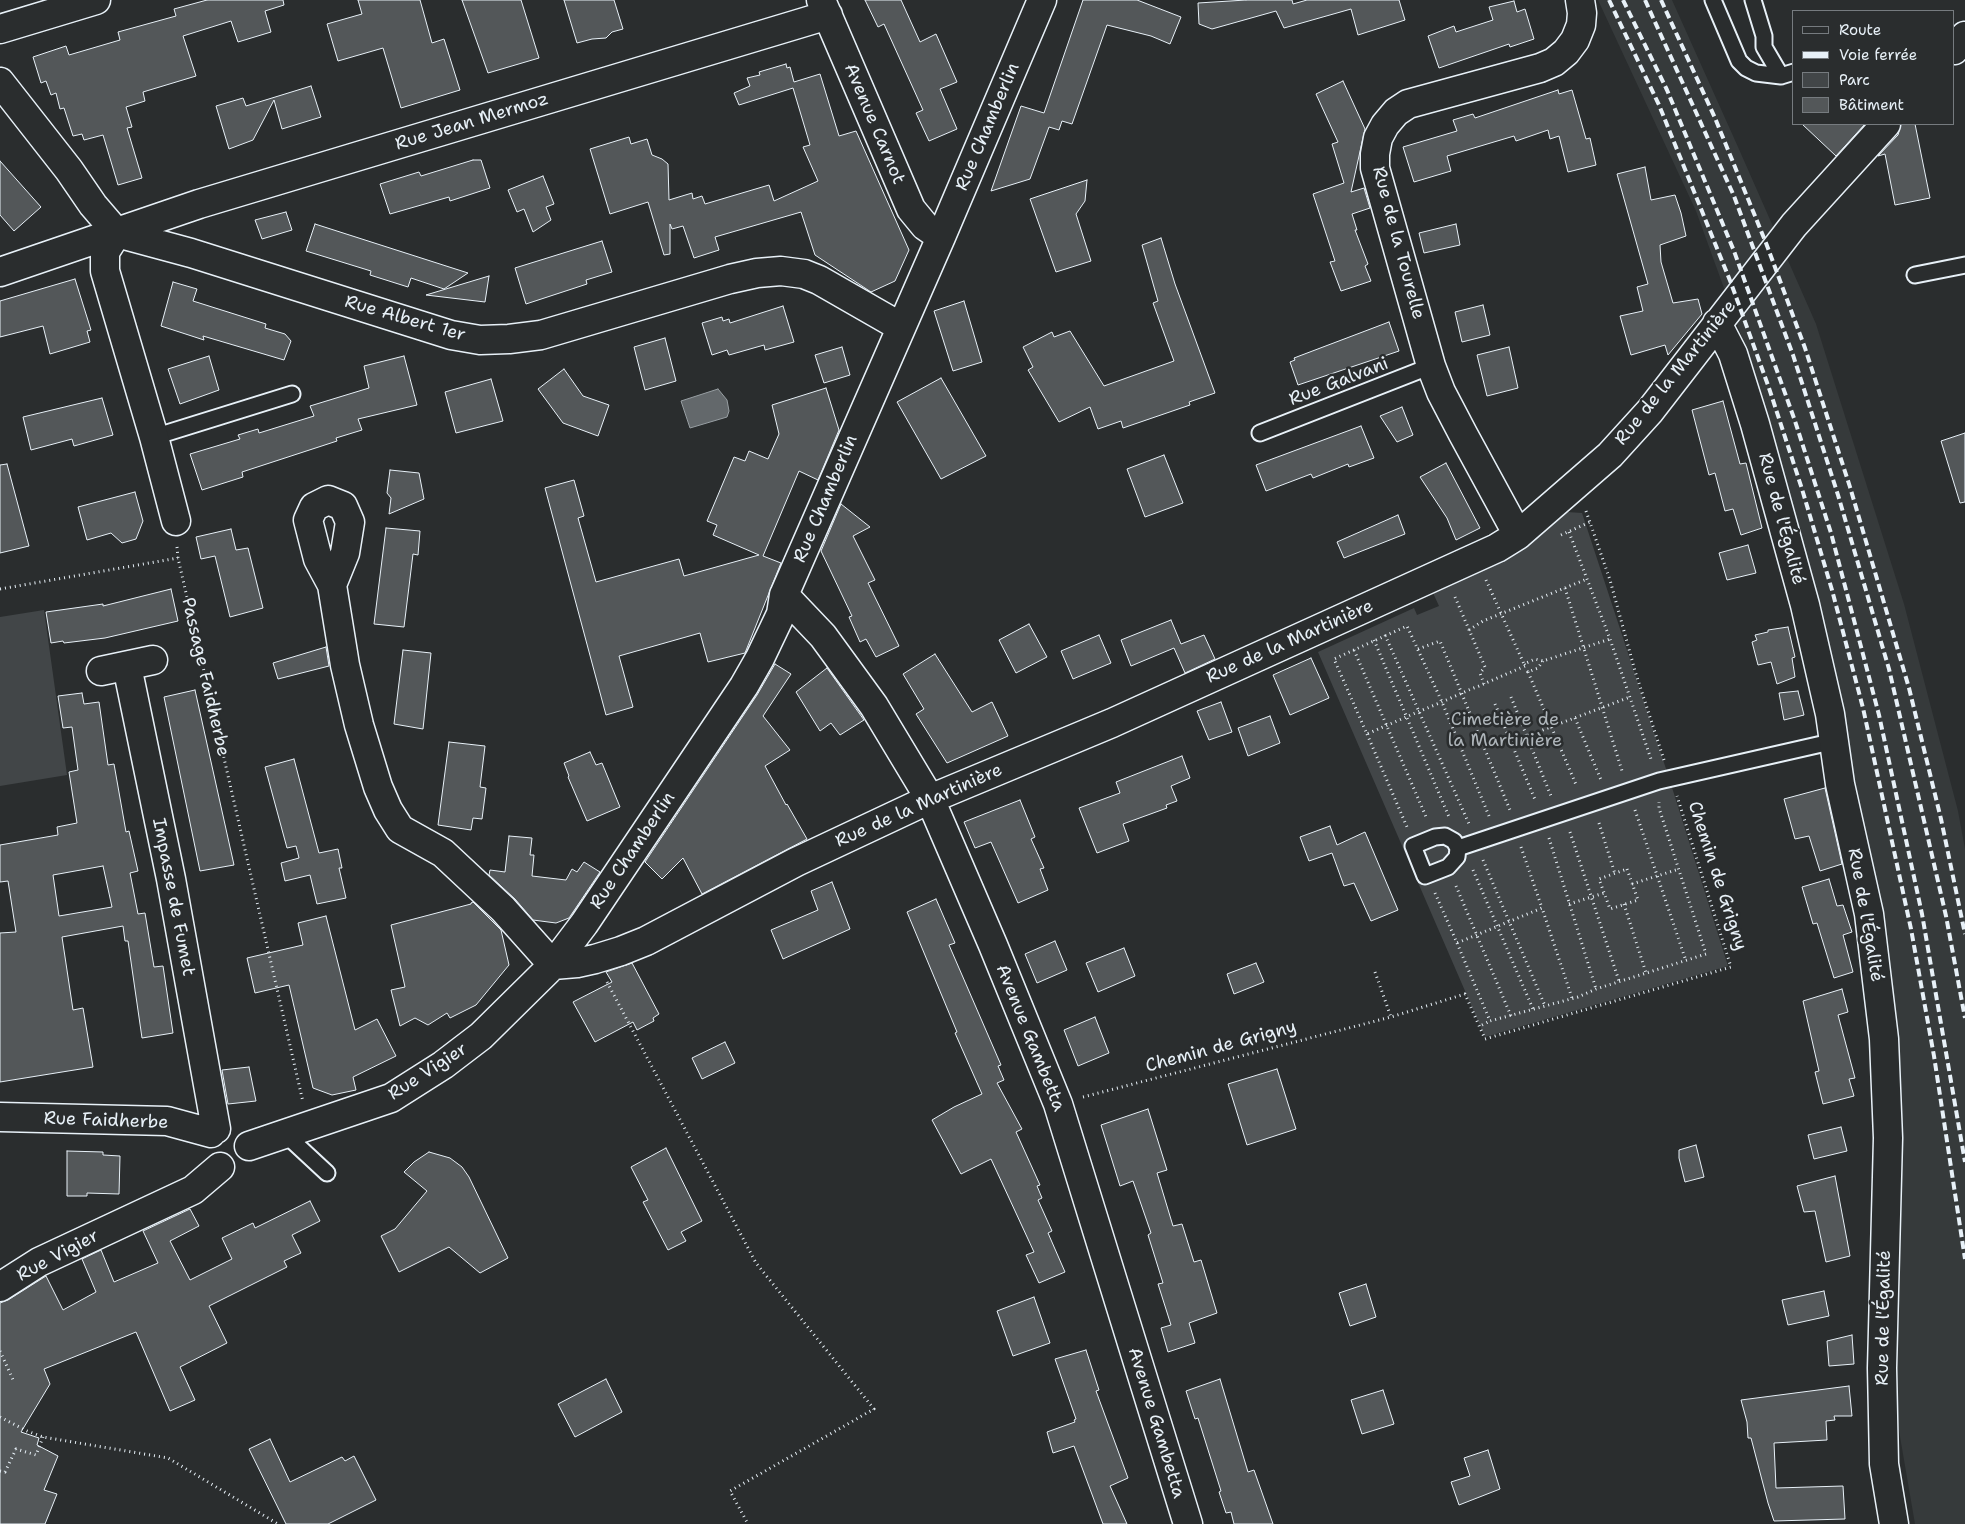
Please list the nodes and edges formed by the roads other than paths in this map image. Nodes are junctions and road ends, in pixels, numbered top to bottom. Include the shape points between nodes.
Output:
1 (96, 0) edge
2 (1042, 0) edge
3 (1580, 0) edge
4 (1714, 0) edge
5 (1753, 0) edge
6 (825, 7) edge
7 (0, 29) edge
8 (1965, 36) edge
9 (1955, 49) edge
10 (1787, 74) edge
11 (0, 82) edge
12 (1885, 125) edge
13 (117, 233) junction
14 (941, 237) junction
15 (1965, 265) edge
16 (0, 272) edge
17 (1915, 275) dead end
18 (1717, 323) junction
19 (901, 327) junction
20 (1432, 366) junction
21 (292, 394) dead end
22 (1260, 433) dead end
23 (154, 437) junction
24 (176, 521) road end
25 (1518, 535) junction
26 (332, 584) dead end
27 (784, 595) junction
28 (153, 660) dead end
29 (1835, 741) junction
30 (930, 799) junction
31 (1465, 845) junction
32 (553, 964) junction
33 (0, 1117) edge
34 (298, 1130) junction
35 (213, 1131) junction
36 (249, 1146) junction
37 (220, 1167) junction
38 (326, 1173) dead end
39 (0, 1287) edge
40 (1188, 1524) edge
41 (1894, 1524) edge

1 - 7 street
2 - 14 street, Rue Chamberlin
3 - 20 street, Rue de la Tourelle via 1581,25 1575,40 1554,62 1408,104 1396,112 1378,138 1375,168
4 - 10 lane via 1739,61 1756,73
5 - 10 lane via 1764,36 1764,47
6 - 13 street, Rue Jean Mermoz via 199,204
6 - 14 street, Avenue Carnot via 911,209 925,226
8 - 9 street
11 - 13 street
12 - 18 street, Rue de la Martinière via 1794,225
13 - 16 street, Rue Jean Mermoz
13 - 19 street, Rue Albert 1er via 451,335 480,340 541,335 730,279 781,271 819,280
13 - 23 street via 105,252 105,271
14 - 19 street, Rue Chamberlin
15 - 17 lane
18 - 25 street, Rue de la Martinière via 1650,411 1610,455
18 - 29 street, Rue de l'Égalité via 1733,354 1755,424 1805,605
19 - 27 street, Rue Chamberlin
20 - 22 lane, Rue Galvani
20 - 25 street, Rue de la Tourelle via 1441,392
21 - 23 lane
23 - 24 street
25 - 30 street, Rue de la Martinière via 1497,548 1112,723
26 - 32 street via 345,665 378,787 388,810 400,829 443,853
27 - 30 street, Avenue Gambetta via 823,636 874,706
27 - 32 street, Rue Chamberlin via 781,614 744,686 584,924
28 - 35 street, Impasse de Fumet via 114,668 171,879
29 - 31 lane via 1666,779
29 - 41 street, Rue de l'Égalité via 1840,784 1869,914 1884,1039 1888,1138 1882,1368 1884,1464
30 - 32 street, Rue de la Martinière via 796,862 646,941 577,963
30 - 40 street, Avenue Gambetta via 1058,1104
31 - 31 lane via 1440,837 1413,846 1425,876 1448,867
32 - 34 street, Rue Vigier via 481,1036 443,1065 391,1098
33 - 35 street, Rue Faidherbe via 167,1121
34 - 36 street, Rue Vigier
34 - 38 lane
35 - 36 street via 222,1126 234,1126 245,1134
35 - 37 street via 208,1138 206,1152
36 - 37 street via 240,1164
37 - 39 street, Rue Vigier via 193,1190 39,1262

